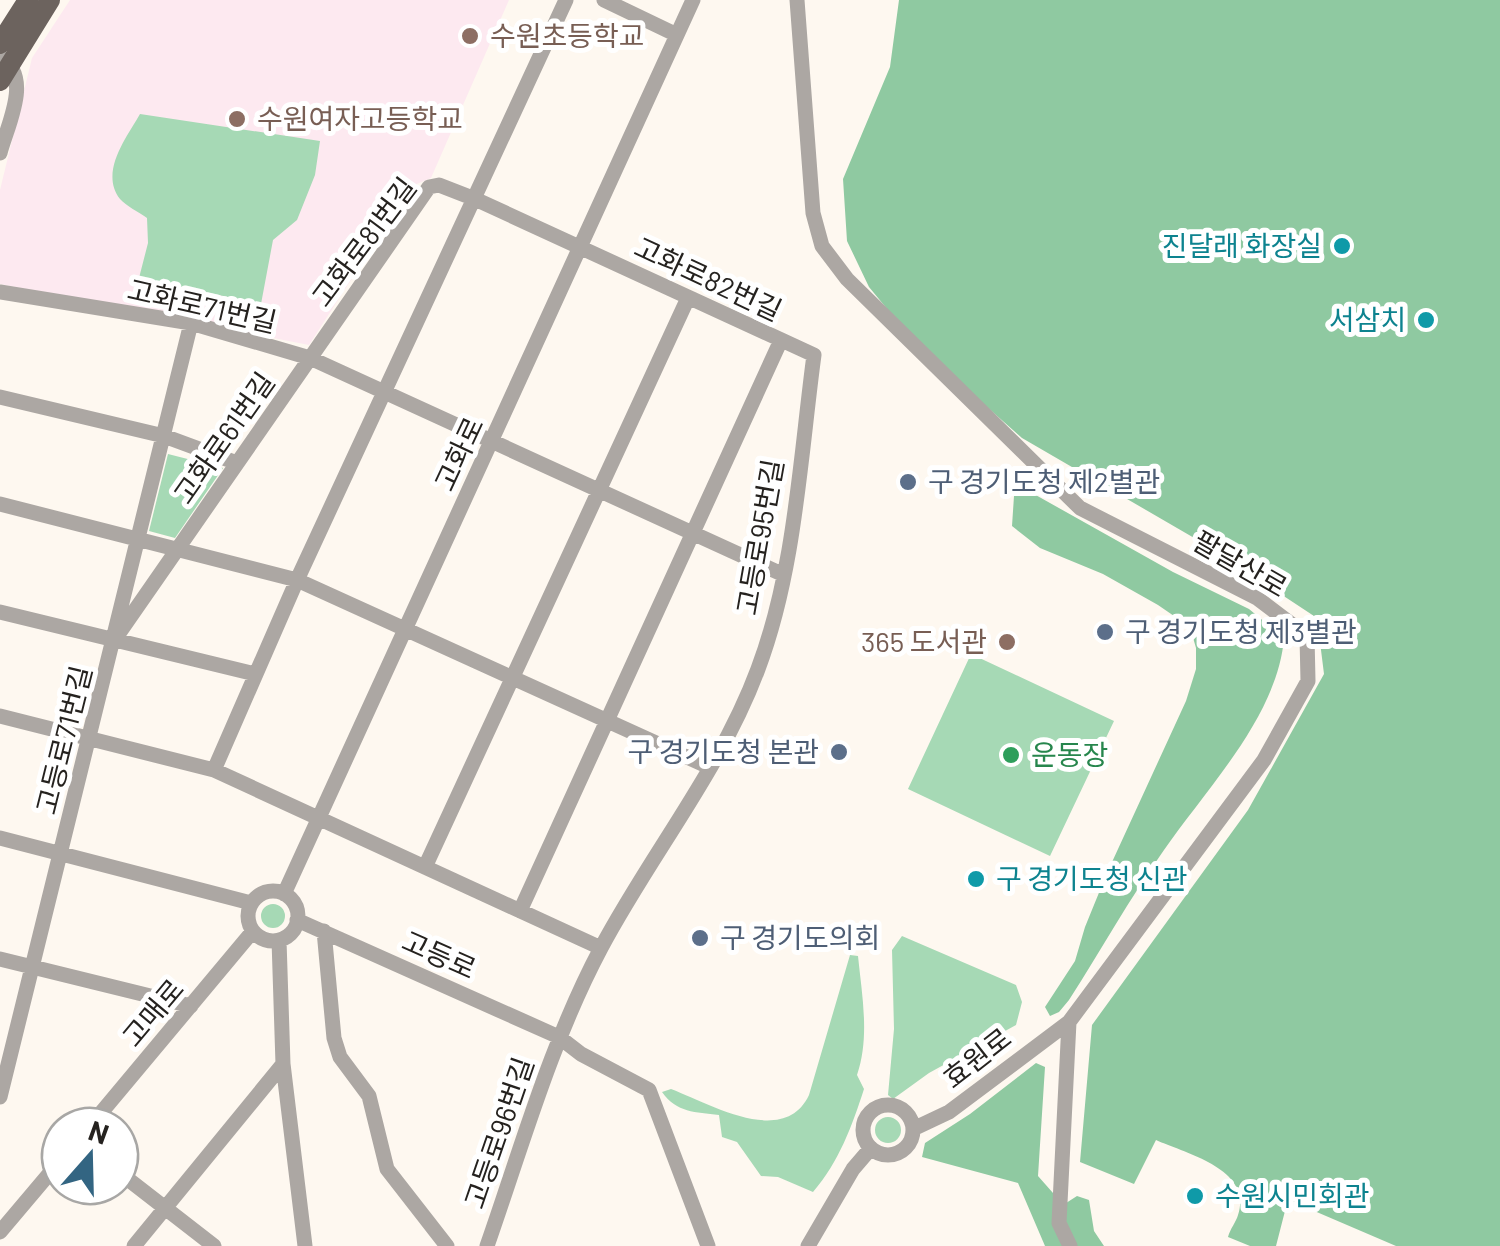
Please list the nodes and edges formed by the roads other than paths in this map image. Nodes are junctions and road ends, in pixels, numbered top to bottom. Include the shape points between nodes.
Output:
1 (28, 0) edge
2 (50, 0) edge
3 (566, 0) edge
4 (604, 0) edge
5 (693, 0) edge
6 (798, 0) edge
7 (677, 35) junction
8 (0, 44) edge
9 (4, 68) edge
10 (0, 154) edge
11 (475, 198) junction
12 (581, 246) junction
13 (0, 292) edge
14 (688, 298) junction
15 (191, 324) junction
16 (782, 340) junction
17 (814, 355) joint
18 (310, 358) junction
19 (386, 391) junction
20 (0, 398) edge
21 (164, 436) junction
22 (493, 440) junction
23 (237, 463) junction
24 (599, 490) junction
25 (0, 504) edge
26 (693, 534) junction
27 (140, 538) junction
28 (178, 548) junction
29 (784, 574) junction
30 (297, 580) junction
31 (0, 612) edge
32 (406, 627) junction
33 (115, 639) junction
34 (256, 674) junction
35 (514, 676) junction
36 (0, 716) edge
37 (607, 720) junction
38 (90, 738) junction
39 (708, 767) junction
40 (214, 770) junction
41 (317, 818) junction
42 (0, 838) edge
43 (62, 853) junction
44 (426, 867) junction
45 (284, 894) junction
46 (252, 903) junction
47 (520, 911) junction
48 (298, 920) junction
49 (253, 931) junction
50 (324, 931) junction
51 (279, 940) junction
52 (601, 948) junction
53 (0, 960) edge
54 (32, 968) junction
55 (191, 1006) junction
56 (1069, 1022) junction
57 (559, 1037) junction
58 (283, 1064) junction
59 (4, 1069) edge
60 (0, 1097) edge
61 (107, 1106) edge
62 (913, 1129) junction
63 (871, 1148) junction
64 (40, 1185) edge
65 (140, 1189) edge
66 (165, 1208) junction
67 (0, 1232) edge
68 (134, 1246) edge
69 (214, 1246) edge
70 (306, 1246) edge
71 (447, 1246) edge
72 (487, 1246) edge
73 (708, 1246) edge
74 (808, 1246) edge
75 (1070, 1246) edge

1 - 8 main road
2 - 9 main road
3 - 11 street
4 - 7 street
5 - 7 street, 고화로
6 - 56 street, 팔달산로 via 813,214 822,246 847,279 1080,508 1258,598 1307,636 1308,681 1264,760
7 - 12 street, 고화로
9 - 10 street via 19,84
11 - 12 street, 고화로81번길
11 - 18 street, 고화로81번길 via 429,187
11 - 19 street
12 - 14 street, 고화로82번길
12 - 22 street, 고화로
13 - 15 street, 고화로71번길
14 - 16 street, 고화로82번길
14 - 24 street
15 - 18 street, 고화로71번길
15 - 21 street, 고등로71번길
16 - 17 street, 고화로82번길
16 - 26 street
17 - 29 street, 고등로95번길
18 - 19 street, 고화로71번길
18 - 23 street, 고화로61번길
19 - 22 street, 고화로71번길
19 - 30 street
20 - 21 street
21 - 23 street
21 - 27 street, 고등로71번길
22 - 24 street, 고화로71번길
22 - 32 street, 고화로
23 - 28 street, 고화로61번길
24 - 26 street, 고화로71번길
24 - 35 street
25 - 27 street, 고화로61번길
26 - 29 street, 고화로71번길
26 - 37 street
27 - 28 street, 고화로61번길
27 - 33 street, 고등로71번길
28 - 30 street, 고화로61번길
28 - 33 street, 고화로61번길
29 - 39 street, 고등로95번길 via 758,670
30 - 32 street, 고화로61번길
30 - 34 street
31 - 33 street, 고등로71번길
32 - 35 street, 고화로61번길
32 - 41 street, 고화로
33 - 34 street, 고등로71번길
33 - 38 street, 고등로71번길
34 - 40 street
35 - 37 street, 고화로61번길
35 - 44 street
36 - 38 street
37 - 39 street, 고화로61번길
37 - 47 street
38 - 40 street
38 - 43 street, 고등로71번길
39 - 52 street, 고등로95번길
40 - 41 street
41 - 44 street
41 - 45 street, 고화로
42 - 43 street
43 - 46 street
43 - 54 street, 고등로71번길
44 - 47 street
45 - 46 street via 267,892
45 - 48 street
46 - 49 street
47 - 52 street
48 - 50 street, 고등로
48 - 51 street
49 - 51 street
49 - 55 street, 고매로
50 - 57 street, 고등로
50 - 71 street via 340,1057 369,1096 387,1169
51 - 58 street
52 - 57 street, 고등로95번길
53 - 54 street
54 - 55 street
54 - 59 street, 고등로71번길
55 - 61 street, 고매로
56 - 62 street, 효원로 via 949,1112
56 - 75 street via 1059,1222
57 - 72 street, 고등로96번길
57 - 73 street, 고등로 via 649,1090
58 - 66 street
58 - 70 street
59 - 60 street, 고등로71번길
62 - 63 street, 효원로 via 900,1152
62 - 63 street via 904,1110 880,1106 864,1123
63 - 74 street
64 - 67 street
65 - 66 street
66 - 68 street
66 - 69 street

